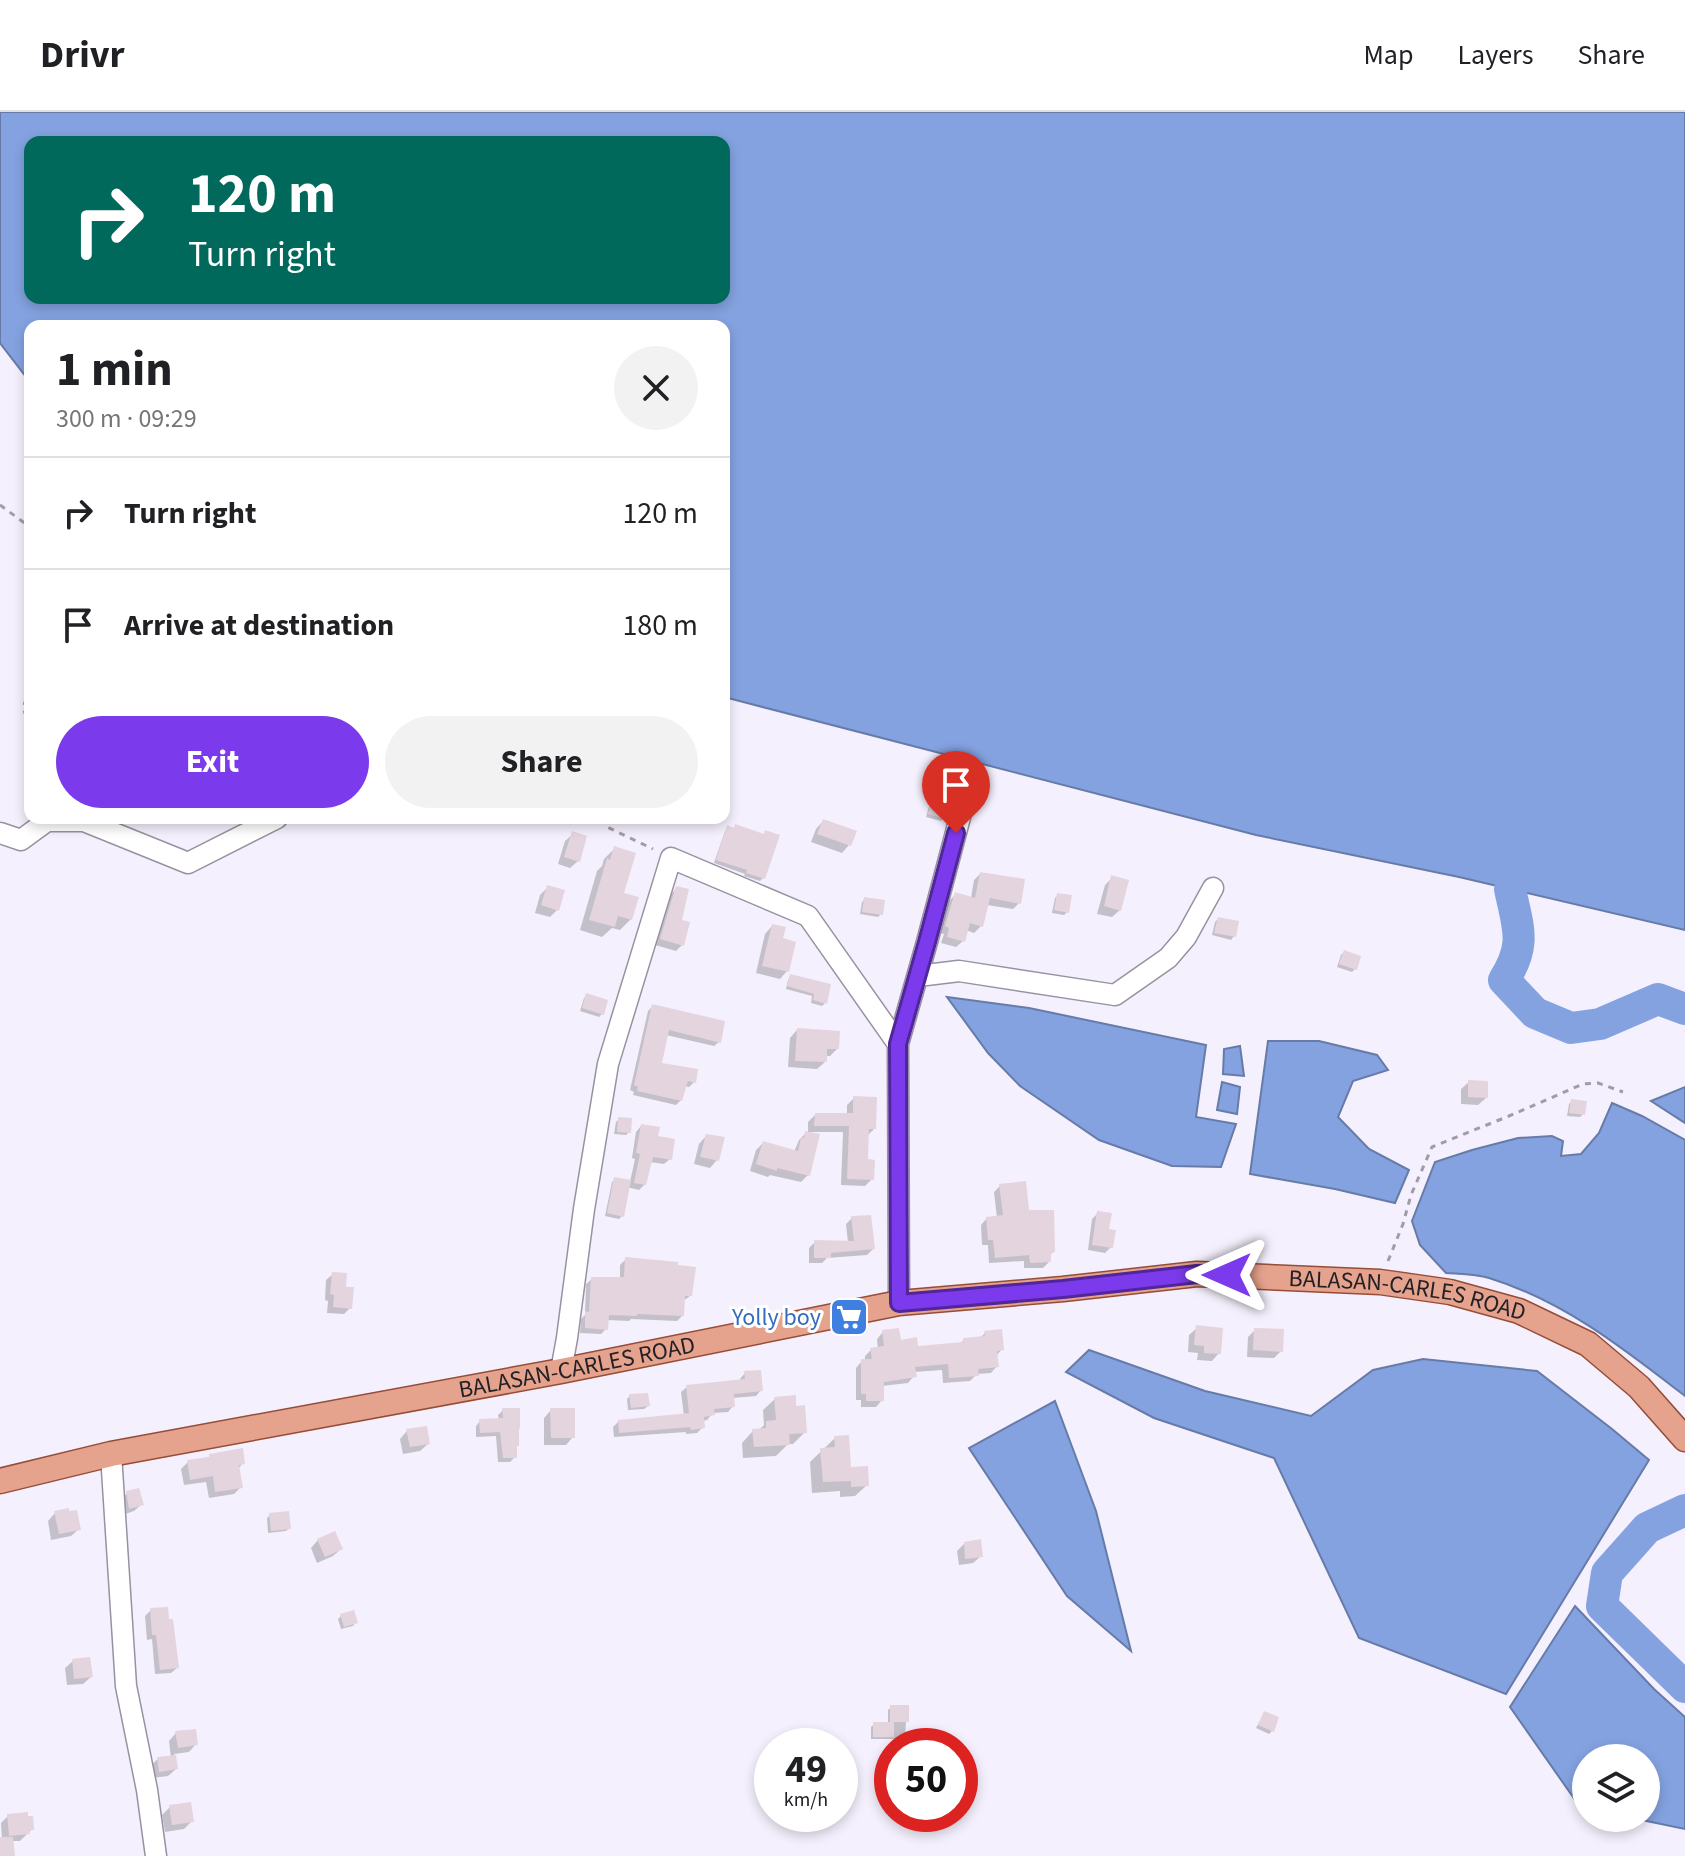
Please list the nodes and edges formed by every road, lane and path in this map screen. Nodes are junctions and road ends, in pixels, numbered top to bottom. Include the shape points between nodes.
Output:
1 (0, 505) edge
2 (24, 523) edge
3 (963, 806) dead end
4 (43, 824) edge
5 (91, 824) edge
6 (265, 824) edge
7 (604, 824) edge
8 (0, 833) edge
9 (671, 858) junction
10 (1213, 888) dead end
11 (918, 976) junction
12 (898, 1044) junction
13 (1623, 1092) dead end
14 (1380, 1282) junction
15 (899, 1303) junction
16 (561, 1371) junction
17 (1685, 1439) edge
18 (111, 1454) junction
19 (0, 1481) edge
20 (156, 1856) edge

1 - 2 path
3 - 11 street
4 - 8 street via 21,840
5 - 6 street via 188,863
7 - 9 path
9 - 12 street via 808,916
9 - 16 street via 608,1064
10 - 11 street via 1168,958 1115,995 959,971
11 - 12 street
12 - 15 street
13 - 14 path via 1583,1084 1432,1147
14 - 15 main road, BALASAN-CARLES ROAD via 1197,1274
14 - 17 main road, BALASAN-CARLES ROAD via 1450,1292 1519,1311 1588,1344 1639,1387
15 - 16 main road, BALASAN-CARLES ROAD
16 - 18 main road, BALASAN-CARLES ROAD
18 - 19 main road, BALASAN-CARLES ROAD
18 - 20 street via 126,1686

